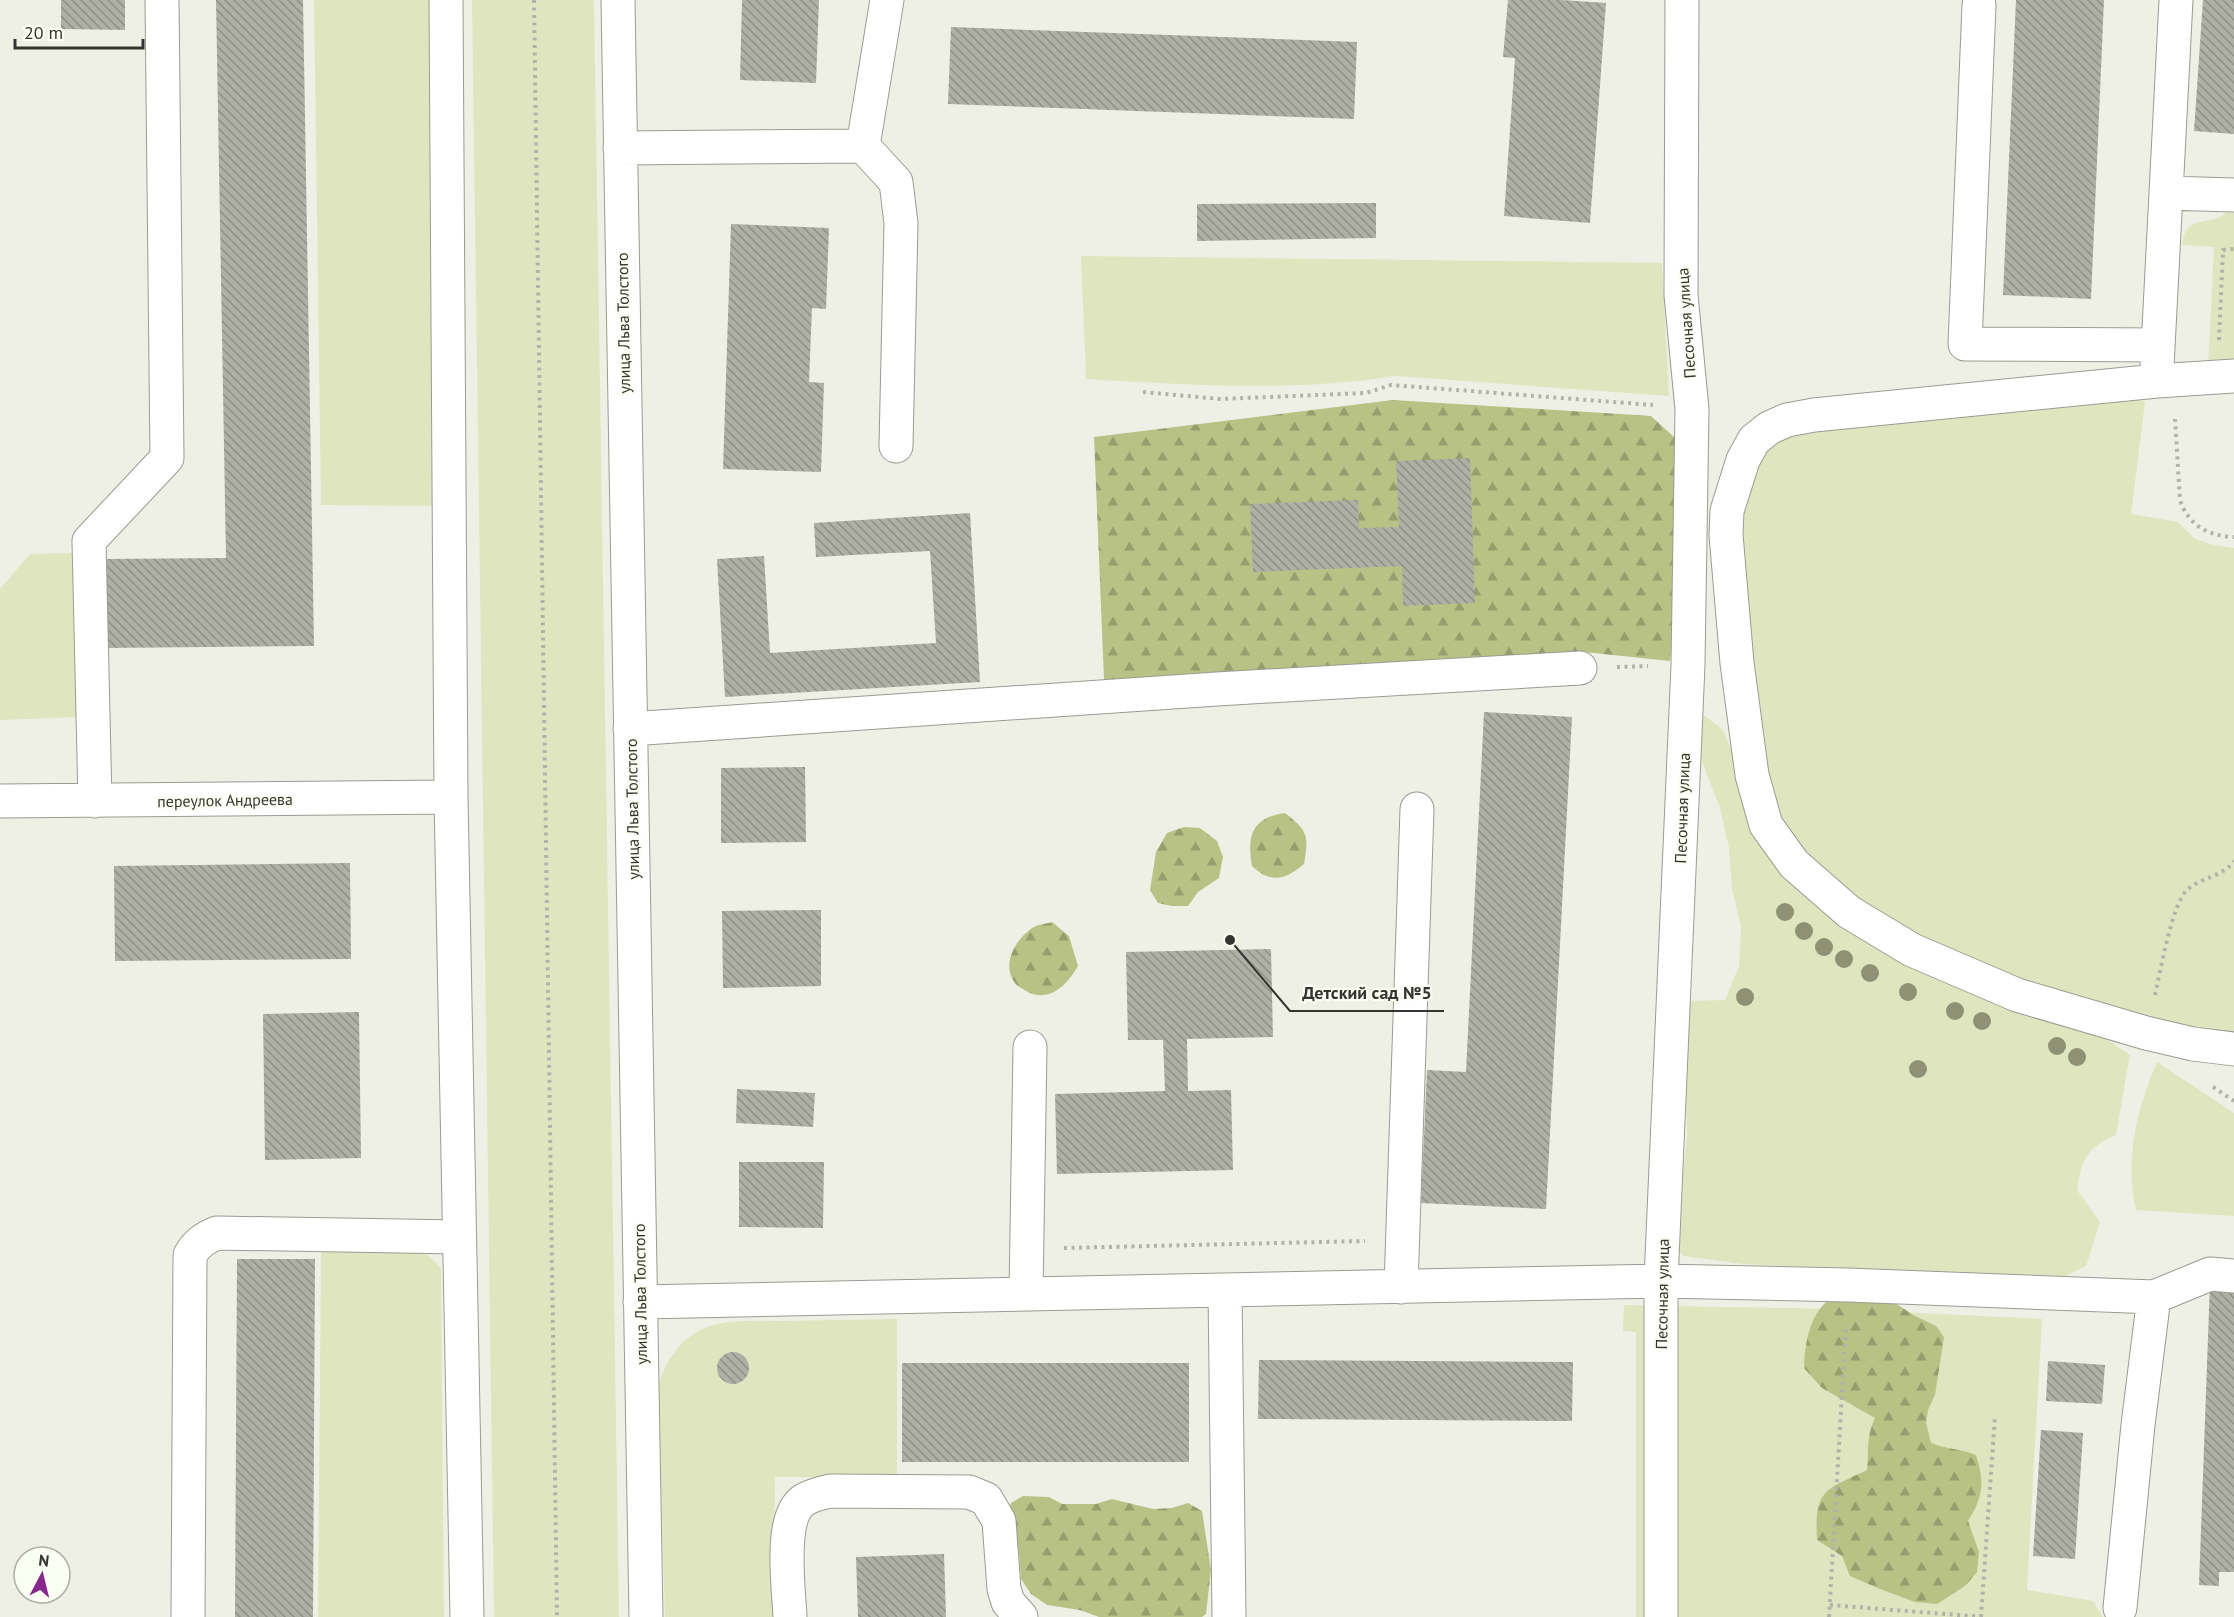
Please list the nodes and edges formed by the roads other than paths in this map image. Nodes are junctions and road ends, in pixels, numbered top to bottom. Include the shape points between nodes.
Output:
1 (162, 0) edge
2 (446, 0) edge
3 (618, 0) edge
4 (887, 0) edge
5 (1682, 0) edge
6 (2176, 0) edge
7 (1979, 5) dead end
8 (863, 146) junction
9 (620, 148) junction
10 (2166, 193) junction
11 (2234, 195) edge
12 (2158, 345) junction
13 (2225, 377) edge
14 (2164, 381) junction
15 (896, 446) dead end
16 (1580, 668) dead end
17 (630, 729) junction
18 (451, 797) junction
19 (0, 801) edge
20 (95, 801) junction
21 (1417, 809) dead end
22 (1030, 1047) dead end
23 (2234, 1049) edge
24 (459, 1237) junction
25 (2234, 1276) edge
26 (1661, 1281) junction
27 (1401, 1287) junction
28 (1225, 1290) junction
29 (1026, 1293) junction
30 (2154, 1297) junction
31 (640, 1302) junction
32 (2120, 1608) dead end
33 (188, 1617) edge
34 (467, 1617) edge
35 (646, 1617) edge
36 (790, 1617) edge
37 (1021, 1617) edge
38 (1229, 1617) edge
39 (1661, 1617) edge

1 - 20 street via 167,458 89,541
2 - 18 street
3 - 9 street, улица Льва Толстого
4 - 8 street
5 - 26 street, Песочная улица via 1681,295 1692,409 1688,665
6 - 10 street
7 - 12 street via 1965,344
8 - 9 street
8 - 15 street via 896,182 901,223
9 - 17 street, улица Льва Толстого
10 - 11 street
10 - 12 street
12 - 14 street
13 - 14 street
14 - 23 street via 1814,415 1769,428 1755,440 1743,460 1727,511 1737,663 1752,775 1766,825 1794,864 1850,912 1912,950 2016,995 2146,1033
16 - 17 street
17 - 31 street, улица Льва Толстого
18 - 20 street, переулок Андреева
18 - 24 street
19 - 20 street, переулок Андреева
21 - 27 street
22 - 29 street
24 - 33 street via 236,1232 217,1233 196,1246 190,1255
24 - 34 street
25 - 30 street via 2210,1275
26 - 27 street
26 - 30 street
26 - 39 street, Песочная улица
27 - 28 street
28 - 29 street
28 - 38 street
29 - 31 street
30 - 32 street
31 - 35 street, улица Льва Толстого
36 - 37 street via 790,1521 803,1501 830,1491 969,1492 986,1499 999,1521 1004,1589 1008,1602

